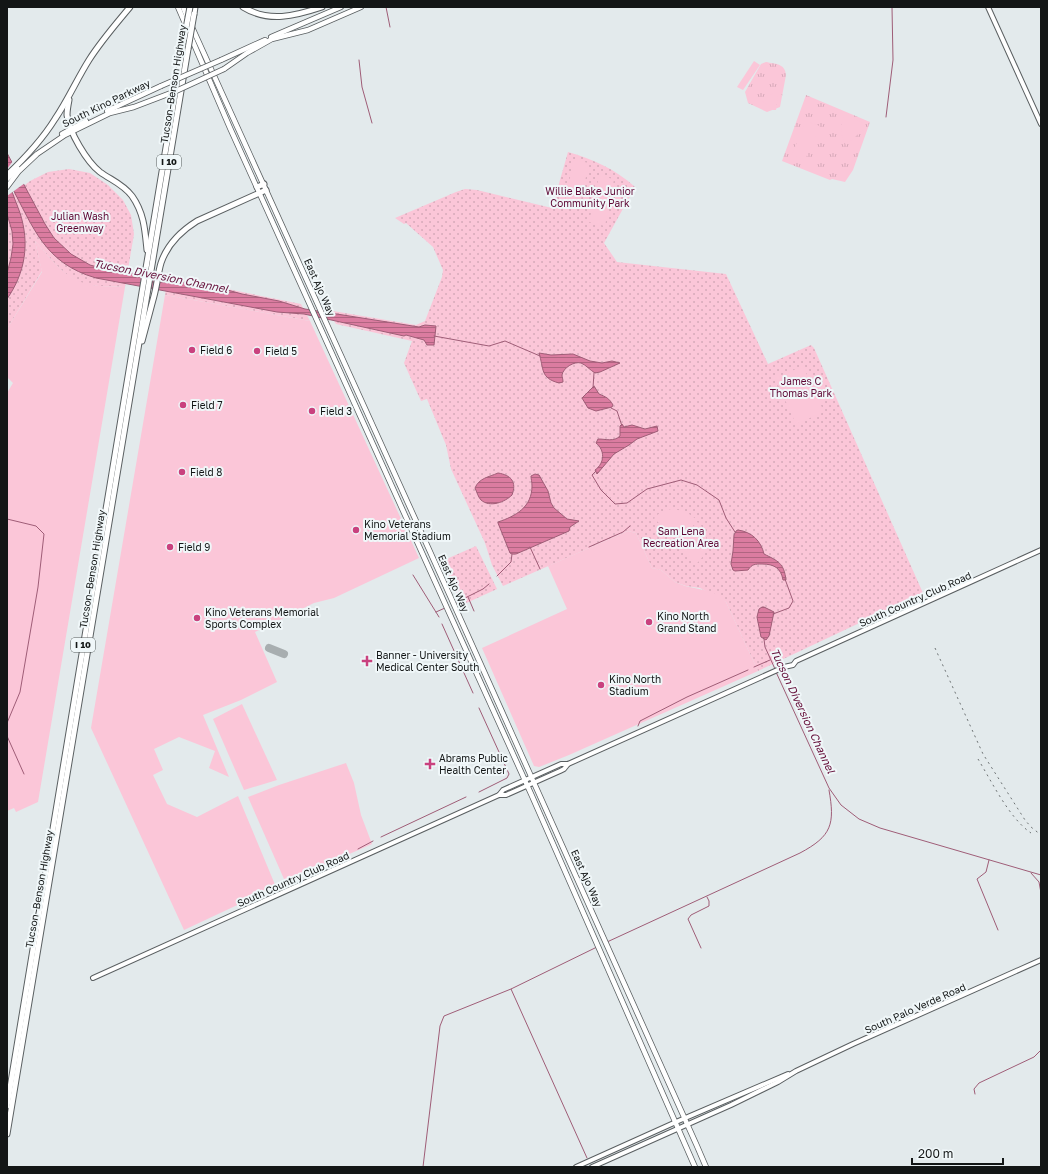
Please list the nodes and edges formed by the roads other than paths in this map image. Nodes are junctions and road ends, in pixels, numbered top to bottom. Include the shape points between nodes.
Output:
1 (130, 7) edge
2 (178, 7) edge
3 (183, 7) edge
4 (190, 7) edge
5 (195, 7) edge
6 (244, 7) edge
7 (322, 7) edge
8 (341, 7) edge
9 (361, 7) edge
10 (988, 7) edge
11 (314, 19) junction
12 (317, 26) junction
13 (70, 95) junction
14 (1041, 124) edge
15 (72, 130) junction
16 (18, 169) junction
17 (7, 175) edge
18 (7, 179) edge
19 (264, 184) junction
20 (7, 187) edge
21 (257, 187) junction
22 (266, 190) junction
23 (260, 193) junction
24 (148, 259) junction
25 (302, 268) junction
26 (295, 272) junction
27 (147, 274) junction
28 (144, 291) junction
29 (134, 373) junction
30 (358, 392) junction
31 (350, 395) junction
32 (1041, 550) edge
33 (568, 764) junction
34 (532, 776) junction
35 (525, 780) junction
36 (535, 782) junction
37 (528, 785) junction
38 (499, 795) junction
39 (568, 855) junction
40 (560, 859) junction
41 (1041, 960) edge
42 (93, 978) dead end
43 (796, 1071) junction
44 (7, 1106) edge
45 (685, 1118) junction
46 (676, 1122) junction
47 (688, 1124) junction
48 (679, 1128) junction
49 (7, 1134) edge
50 (576, 1167) edge
51 (592, 1167) edge
52 (695, 1167) edge
53 (706, 1167) edge

1 - 13 highway via 100,44
2 - 21 main road, East Ajo Way
3 - 19 main road, East Ajo Way
4 - 24 highway, Tucson–Benson Highway / I 10, bridge
5 - 27 highway, Tucson–Benson Highway / I 10, bridge
6 - 7 highway via 261,15 278,17 297,15
8 - 11 main road, South Kino Parkway
9 - 12 main road, South Kino Parkway
10 - 14 street
11 - 12 main road
11 - 15 main road, South Kino Parkway, bridge via 162,86
12 - 15 main road, South Kino Parkway, bridge via 272,39 224,69 158,98 110,113
13 - 15 highway via 67,114
13 - 16 highway via 46,133
15 - 16 main road, South Kino Parkway
15 - 24 highway via 87,159 127,190 141,211
16 - 17 highway
16 - 18 main road
16 - 20 main road, South Kino Parkway
19 - 21 highway
19 - 22 main road, East Ajo Way
21 - 23 main road, East Ajo Way
22 - 23 highway
22 - 25 main road, East Ajo Way
23 - 26 main road, East Ajo Way
23 - 29 highway via 197,221 169,247 162,262
24 - 27 highway, Tucson–Benson Highway / I 10
25 - 26 main road
25 - 30 main road, East Ajo Way
26 - 31 main road, East Ajo Way
27 - 28 highway, Tucson–Benson Highway / I 10
28 - 29 highway, Tucson–Benson Highway / I 10
28 - 44 highway, Tucson–Benson Highway / I 10
29 - 49 highway, Tucson–Benson Highway / I 10
30 - 31 main road
30 - 34 main road, East Ajo Way
31 - 35 main road, East Ajo Way
32 - 33 street, South Country Club Road
33 - 34 street, South Country Club Road via 561,764
33 - 36 street, South Country Club Road via 564,769
34 - 35 street, South Country Club Road
34 - 36 main road, East Ajo Way
35 - 37 main road, East Ajo Way
35 - 38 street, South Country Club Road via 503,790
36 - 37 street, South Country Club Road
36 - 39 main road, East Ajo Way
37 - 38 street, South Country Club Road via 506,795
37 - 40 main road, East Ajo Way
38 - 42 street, South Country Club Road
39 - 40 main road
39 - 45 main road, East Ajo Way
40 - 46 main road, East Ajo Way
41 - 43 street, South Palo Verde Road
43 - 45 street, South Palo Verde Road
43 - 47 street, South Palo Verde Road
45 - 46 street, South Palo Verde Road
45 - 47 main road, East Ajo Way
46 - 48 main road, East Ajo Way
46 - 50 street, South Palo Verde Road
47 - 48 street, South Palo Verde Road
47 - 53 main road, East Ajo Way
48 - 51 street, South Palo Verde Road
48 - 52 main road, East Ajo Way

